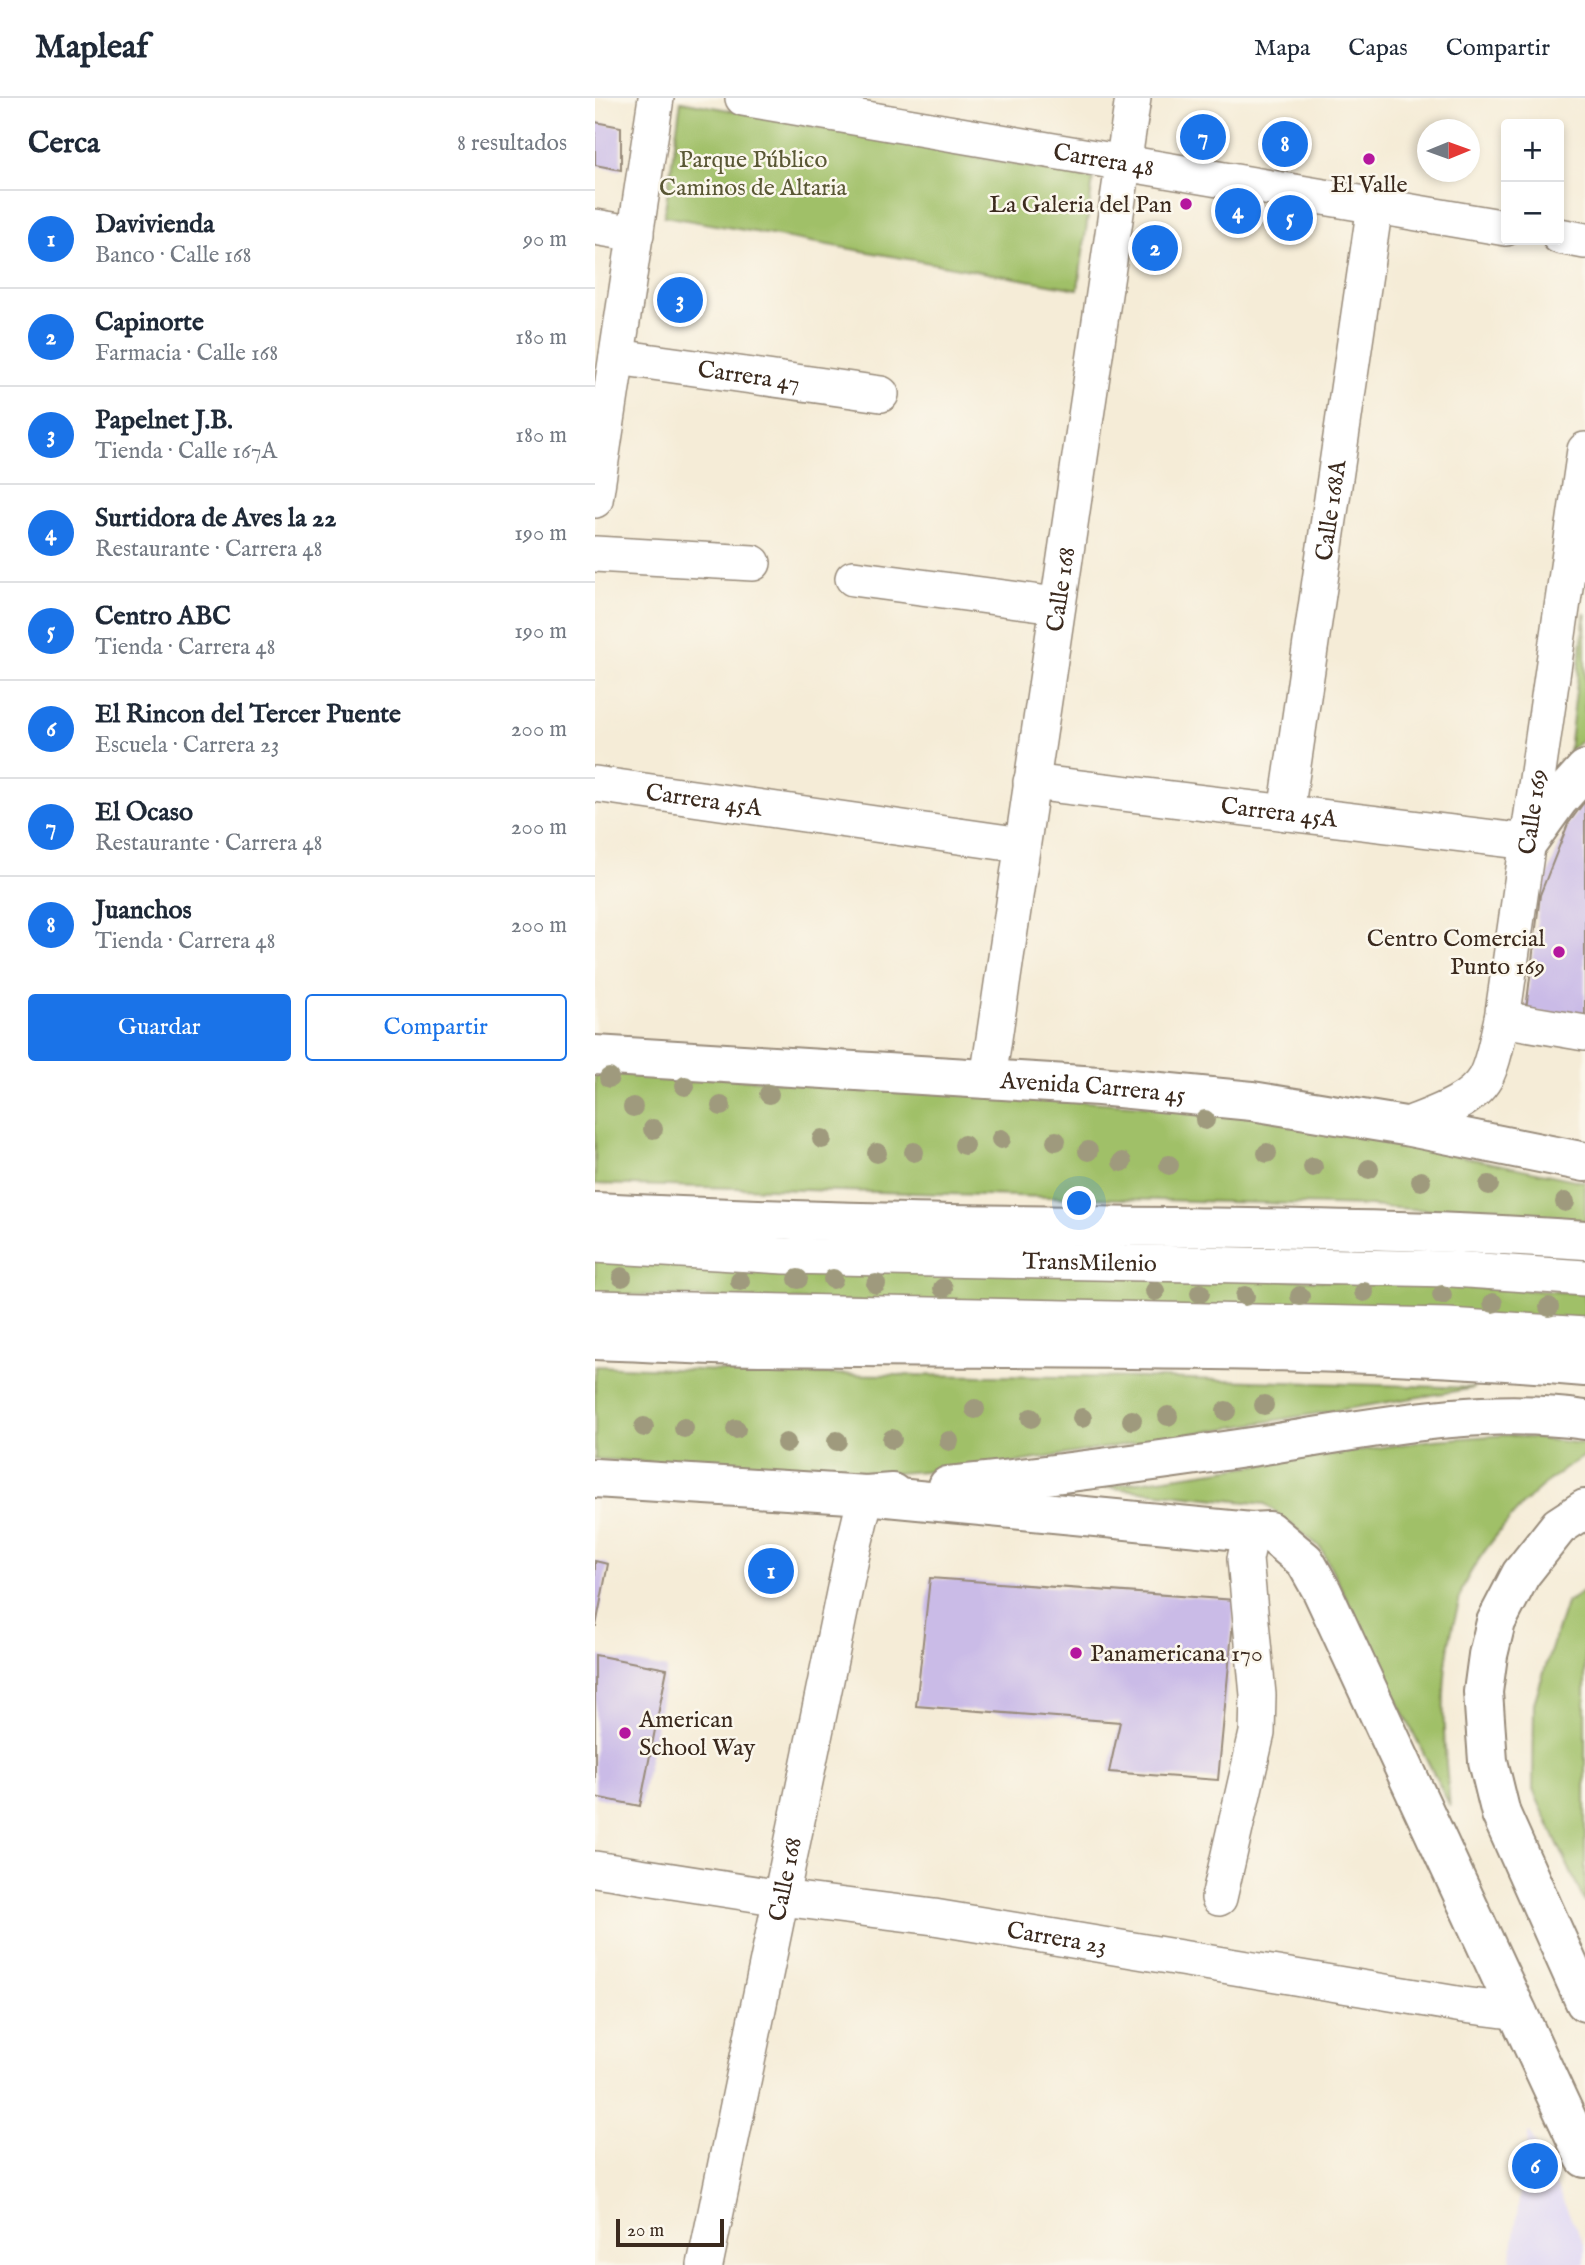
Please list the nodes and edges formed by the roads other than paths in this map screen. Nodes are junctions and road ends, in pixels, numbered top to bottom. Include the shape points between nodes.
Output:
1 (656, 98) edge
2 (743, 98) edge
3 (1133, 98) edge
4 (1123, 162) junction
5 (1375, 205) junction
6 (595, 227) edge
7 (1501, 227) edge
8 (636, 234) junction
9 (1564, 237) edge
10 (1585, 241) edge
11 (617, 357) junction
12 (881, 394) dead end
13 (1585, 450) edge
14 (595, 500) edge
15 (595, 554) edge
16 (753, 563) dead end
17 (853, 578) dead end
18 (1056, 605) junction
19 (1585, 769) edge
20 (1031, 782) junction
21 (595, 784) edge
22 (1286, 813) junction
23 (1528, 842) junction
24 (1022, 845) junction
25 (1502, 1019) junction
26 (1585, 1033) edge
27 (595, 1055) edge
28 (988, 1079) junction
29 (1405, 1126) junction
30 (1585, 1162) edge
31 (595, 1212) edge
32 (1585, 1240) edge
33 (595, 1245) edge
34 (1585, 1278) edge
35 (595, 1308) edge
36 (1585, 1335) edge
37 (595, 1340) edge
38 (1585, 1367) edge
39 (1585, 1420) edge
40 (595, 1479) edge
41 (866, 1495) junction
42 (1585, 1508) edge
43 (1251, 1532) junction
44 (595, 1869) edge
45 (781, 1898) junction
46 (1219, 1898) dead end
47 (1585, 2002) edge
48 (1519, 2012) junction
49 (1585, 2158) edge
50 (705, 2265) edge

1 - 8 street
2 - 4 street, Carrera 48
3 - 4 street, Calle 168
4 - 5 street, Carrera 48
4 - 18 street, Calle 168
5 - 7 street, Carrera 48
5 - 22 street, Calle 168A
6 - 8 street
8 - 11 street
9 - 10 street
11 - 12 street, Carrera 47
11 - 14 street
13 - 23 street, Calle 169
15 - 16 street
17 - 18 street
18 - 20 street, Calle 168
19 - 23 main road
20 - 22 street, Carrera 45A
20 - 24 street, Calle 168
21 - 24 street, Carrera 45A
22 - 23 street, Carrera 45A
23 - 25 street, Calle 169
24 - 28 street, Calle 168
25 - 26 street
25 - 29 street, Calle 169 via 1485,1079 1469,1095
27 - 28 main road, Avenida Carrera 45
28 - 29 main road, Avenida Carrera 45 via 1252,1101
29 - 30 main road, Avenida Carrera 45
31 - 32 main road via 845,1222 1349,1228
33 - 34 street, TransMilenio via 785,1256 1452,1269
35 - 36 street via 1448,1326
37 - 38 main road via 1471,1357
39 - 41 main road via 1497,1415 1437,1418 1112,1468
40 - 41 main road
41 - 43 main road
41 - 45 street, Calle 168
42 - 47 main road via 1559,1526 1521,1574 1496,1622 1483,1692 1488,1761 1501,1814
43 - 46 street via 1245,1559 1258,1695 1257,1733
43 - 48 main road via 1269,1531 1305,1561 1322,1591
44 - 45 street, Carrera 23
45 - 48 street, Carrera 23 via 934,1917
45 - 50 street, Calle 168
48 - 49 main road

